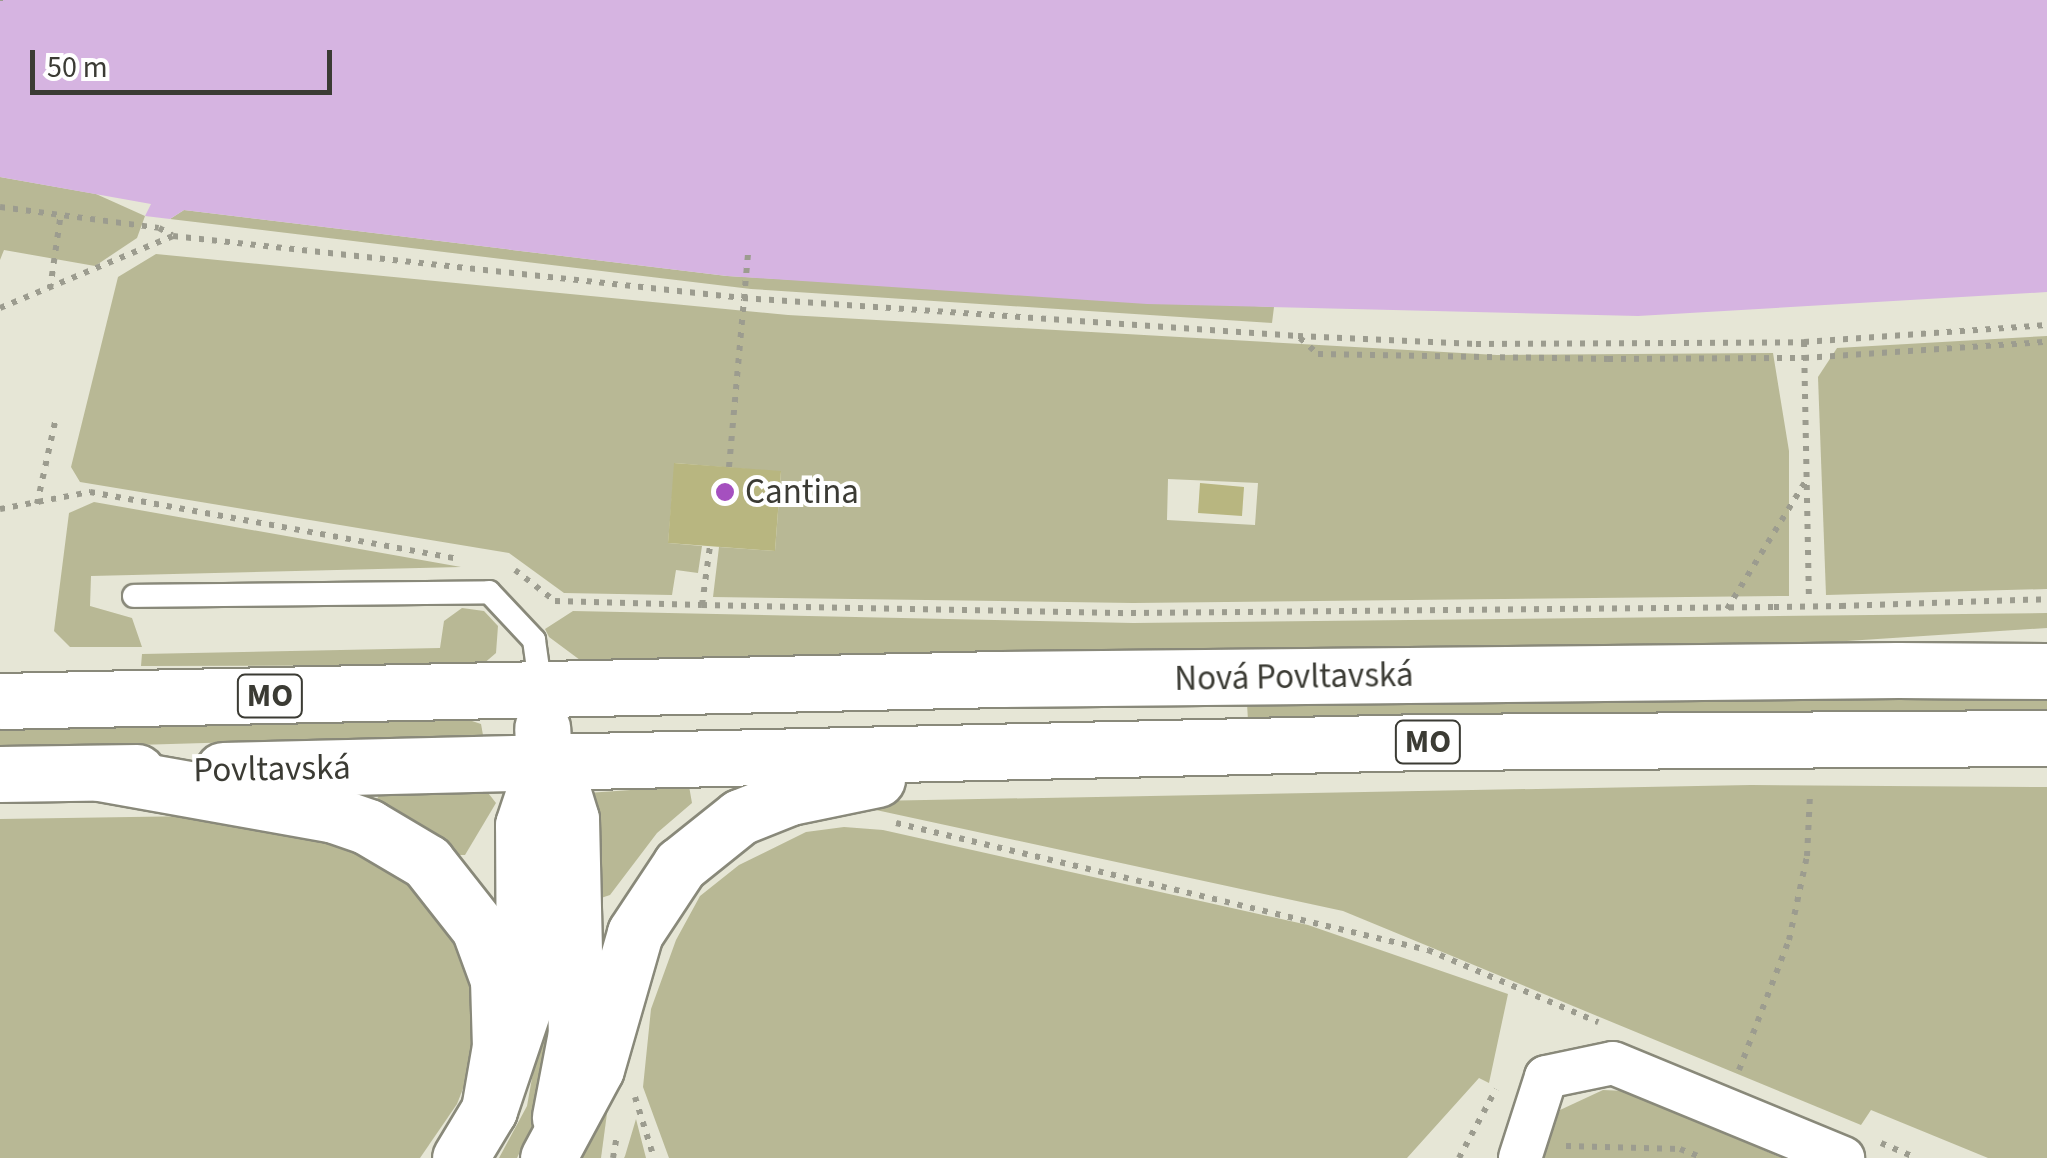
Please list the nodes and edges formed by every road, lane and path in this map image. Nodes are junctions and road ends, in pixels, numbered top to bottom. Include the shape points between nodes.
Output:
1 (0, 207) edge
2 (61, 213) junction
3 (173, 236) junction
4 (748, 255) dead end
5 (50, 289) junction
6 (744, 298) junction
7 (0, 308) edge
8 (2047, 326) edge
9 (1298, 336) junction
10 (1804, 342) junction
11 (2047, 342) edge
12 (1804, 358) junction
13 (55, 422) dead end
14 (729, 467) dead end
15 (1808, 477) junction
16 (36, 504) junction
17 (0, 509) edge
18 (710, 546) dead end
19 (475, 562) dead end
20 (494, 565) dead end
21 (1809, 594) dead end
22 (134, 596) dead end
23 (2047, 600) edge
24 (702, 605) junction
25 (1726, 610) junction
26 (2047, 671) edge
27 (541, 690) junction
28 (0, 701) edge
29 (2047, 738) edge
30 (1017, 750) junction
31 (544, 762) junction
32 (99, 773) junction
33 (0, 774) edge
34 (1810, 794) dead end
35 (880, 820) dead end
36 (1610, 1027) dead end
37 (1499, 1084) dead end
38 (622, 1106) dead end
39 (1724, 1108) junction
40 (489, 1110) junction
41 (619, 1124) dead end
42 (1521, 1151) edge
43 (460, 1158) edge
44 (548, 1158) edge
45 (613, 1158) edge
46 (654, 1158) edge
47 (1460, 1158) edge
48 (1703, 1158) edge
49 (1843, 1158) edge

1 - 2 path
2 - 3 path
2 - 5 path
3 - 5 path
3 - 6 path
4 - 6 path
5 - 7 path
6 - 9 path
6 - 14 path
8 - 10 path
9 - 10 path via 1476,344
9 - 12 path via 1318,354
10 - 12 path
11 - 12 path
12 - 15 path
13 - 16 path
15 - 21 path
15 - 25 path
16 - 17 path
16 - 19 path via 90,492
18 - 24 path
20 - 24 path via 514,568 556,600
22 - 27 lane via 489,592 534,640
23 - 25 path, bridge
24 - 25 path via 1131,613
26 - 27 main road, Nová Povltavská / MO
27 - 28 main road, Povltavská / MO
27 - 31 main road
29 - 30 main road, Nová Povltavská / MO
30 - 31 main road, Nová Povltavská / MO
30 - 44 main road via 790,797 740,816 702,844 662,887 635,934 596,1070
31 - 32 main road, Povltavská / MO
31 - 40 main road via 522,825 524,1006
31 - 44 main road via 560,784 570,819 578,987 570,1080
32 - 33 main road, Povltavská / MO
32 - 40 main road via 334,815 426,862 479,928 498,980 500,1046
34 - 39 path via 1807,856 1789,940
35 - 36 path via 1428,950
37 - 47 path
38 - 46 path via 628,1090
39 - 42 street via 1613,1064 1546,1077
39 - 49 street
40 - 43 main road
41 - 45 path
42 - 48 path via 1680,1149

